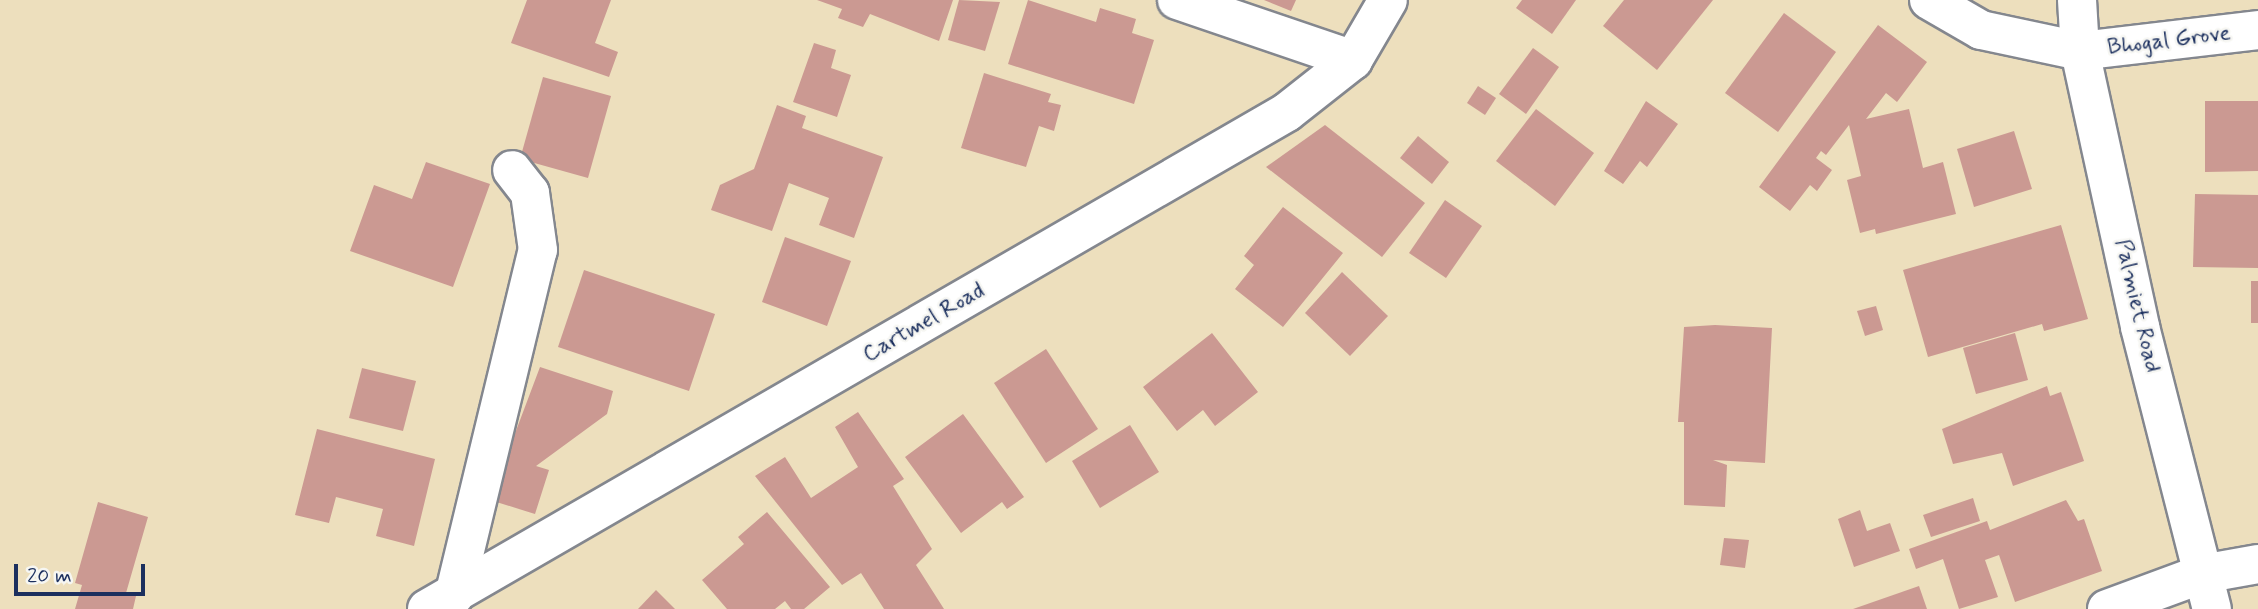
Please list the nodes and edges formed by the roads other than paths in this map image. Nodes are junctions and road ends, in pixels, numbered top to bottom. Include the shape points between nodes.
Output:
1 (1177, 0) edge
2 (1388, 0) edge
3 (1929, 0) edge
4 (2077, 0) edge
5 (2258, 30) edge
6 (2080, 51) junction
7 (1353, 60) junction
8 (512, 170) dead end
9 (2258, 564) edge
10 (2258, 589) edge
11 (2207, 591) edge
12 (441, 603) edge
13 (2107, 609) edge

1 - 7 street
2 - 7 street, Cartmel Road
3 - 6 street, Bhogal Grove via 1980,30
4 - 6 street, Palmiet Road
5 - 6 street, Bhogal Grove
6 - 11 street, Palmiet Road
7 - 12 street, Cartmel Road via 1287,112
8 - 12 street via 530,193 538,250
9 - 11 street
10 - 11 street
11 - 13 street

